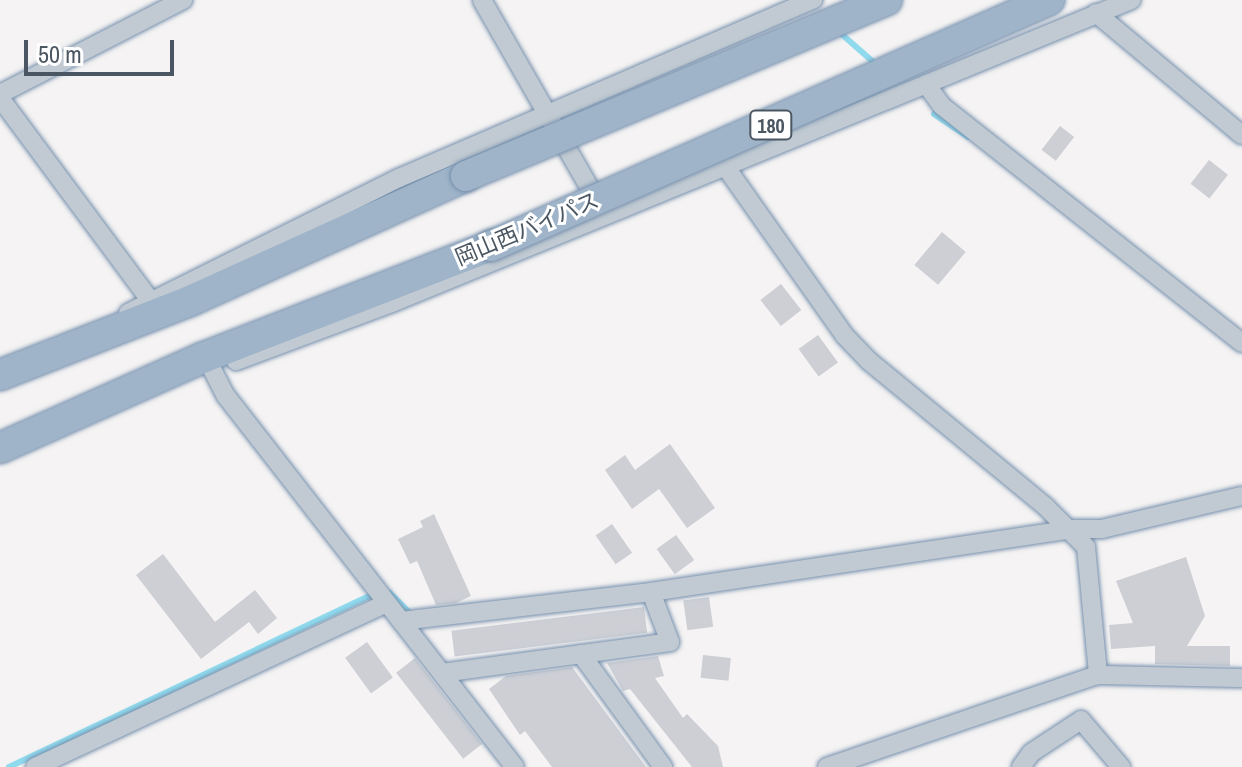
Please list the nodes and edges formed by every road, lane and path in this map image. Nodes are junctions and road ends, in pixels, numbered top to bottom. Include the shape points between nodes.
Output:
1 (183, 0) edge
2 (482, 0) edge
3 (887, 0) edge
4 (1049, 0) edge
5 (1131, 0) edge
6 (806, 1) edge
7 (1096, 13) junction
8 (926, 84) junction
9 (0, 96) edge
10 (548, 114) junction
11 (1242, 135) edge
12 (725, 166) junction
13 (606, 216) junction
14 (150, 300) junction
15 (88, 337) junction
16 (1242, 343) edge
17 (212, 369) junction
18 (0, 375) edge
19 (78, 415) junction
20 (0, 448) edge
21 (1242, 496) edge
22 (1072, 529) junction
23 (379, 596) junction
24 (653, 596) junction
25 (401, 621) junction
26 (581, 654) junction
27 (442, 673) junction
28 (1098, 675) junction
29 (1242, 678) edge
30 (35, 767) edge
31 (515, 767) edge
32 (663, 767) edge
33 (827, 767) edge
34 (1021, 767) edge
35 (1121, 767) edge

1 - 9 street
2 - 10 street
3 - 15 highway, bridge via 466,176 190,301
4 - 19 highway, 岡山西バイパス / 180, bridge via 491,246 202,358
5 - 7 street
6 - 10 street
7 - 8 street
7 - 11 street
8 - 12 street
8 - 16 street via 942,106
9 - 14 street
10 - 13 street
10 - 14 street via 399,178
12 - 13 street
12 - 22 street via 844,335
13 - 17 street
14 - 15 street
15 - 18 highway
17 - 19 street
17 - 23 street via 226,396
19 - 20 highway, 岡山西バイパス / 180
21 - 22 street via 1102,529
22 - 24 street
22 - 28 street via 1086,547
23 - 25 street
23 - 30 street
24 - 25 street
24 - 26 street via 670,642
25 - 27 street
26 - 27 street
26 - 32 street
27 - 31 street
28 - 29 street
28 - 33 street
34 - 35 street via 1031,753 1081,720

